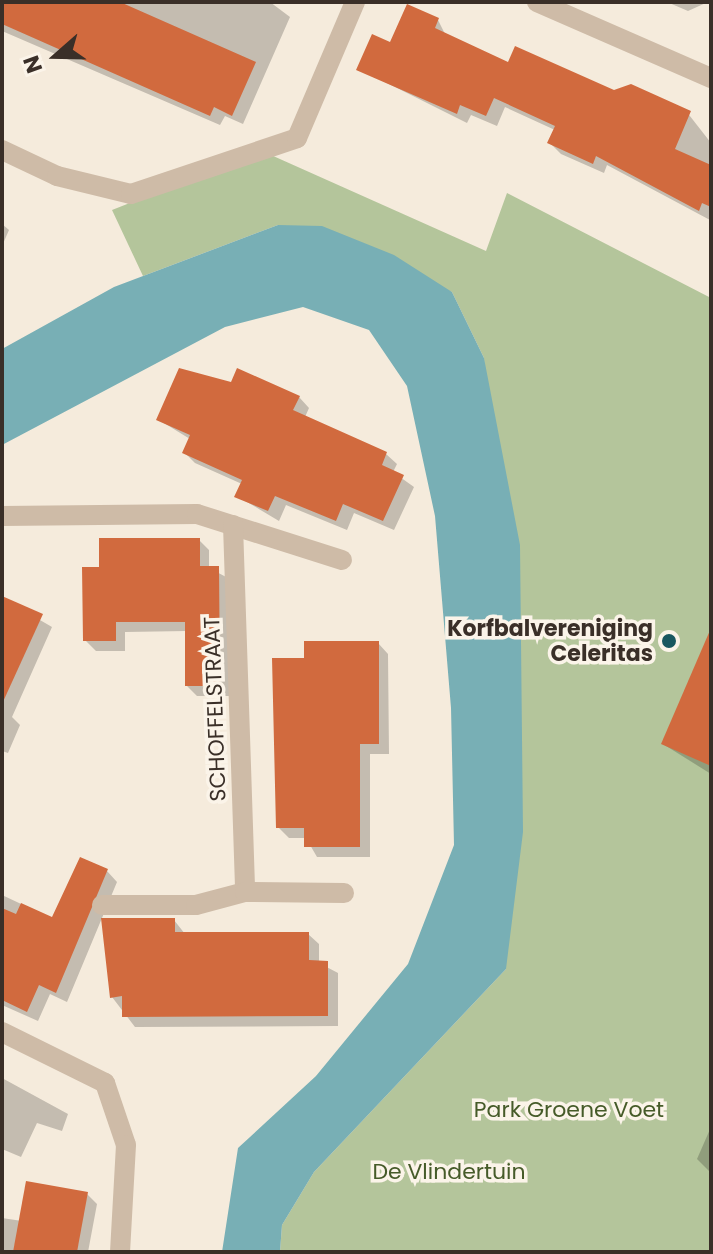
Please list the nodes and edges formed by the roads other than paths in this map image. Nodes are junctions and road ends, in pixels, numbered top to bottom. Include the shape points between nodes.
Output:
1 (355, 2) edge
2 (537, 2) edge
3 (711, 78) edge
4 (2, 150) edge
5 (2, 516) edge
6 (233, 525) junction
7 (342, 560) dead end
8 (245, 892) junction
9 (344, 893) dead end
10 (102, 905) dead end
11 (2, 1032) edge
12 (120, 1252) edge

1 - 4 street via 297,138 131,194 57,176
2 - 3 street
5 - 6 street via 197,514
6 - 7 street
6 - 8 street, SCHOFFELSTRAAT
8 - 9 street
8 - 10 street via 196,905
11 - 12 street via 105,1083 126,1145

